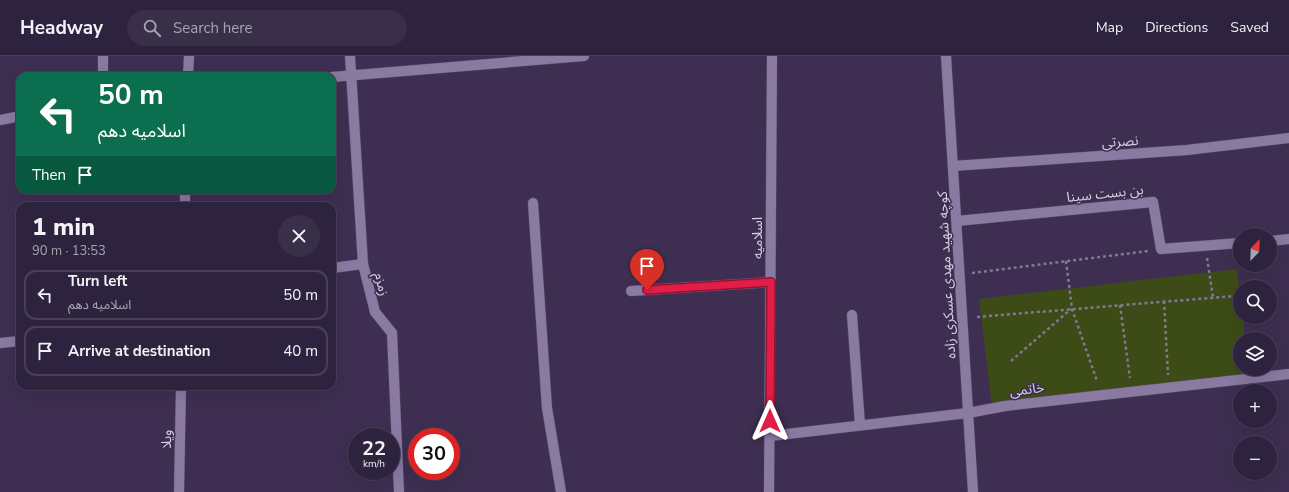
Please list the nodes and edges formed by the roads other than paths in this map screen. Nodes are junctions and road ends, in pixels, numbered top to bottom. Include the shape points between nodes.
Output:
1 (103, 56) edge
2 (189, 56) edge
3 (350, 56) edge
4 (584, 56) edge
5 (772, 56) edge
6 (946, 56) edge
7 (538, 58) edge
8 (103, 72) edge
9 (188, 72) edge
10 (352, 76) junction
11 (336, 77) edge
12 (16, 117) edge
13 (0, 120) edge
14 (1289, 138) edge
15 (953, 166) junction
16 (532, 203) dead end
17 (957, 221) junction
18 (1289, 239) edge
19 (1277, 240) edge
20 (1233, 244) edge
21 (363, 264) junction
22 (336, 267) edge
23 (771, 282) junction
24 (631, 291) dead end
25 (852, 314) dead end
26 (16, 341) edge
27 (0, 343) edge
28 (1289, 374) edge
29 (181, 390) edge
30 (968, 413) junction
31 (860, 425) junction
32 (770, 436) junction
33 (179, 492) edge
34 (399, 492) edge
35 (561, 492) edge
36 (769, 492) edge
37 (973, 492) edge

1 - 8 street
2 - 9 street
3 - 10 street, زمزم
4 - 7 street
5 - 23 street, اسلامیه
6 - 15 street, کوچه شهید مهدی عسکری زاده
7 - 10 street
10 - 11 street
10 - 21 street, زمزم
12 - 13 street
14 - 15 street, نصرتی via 1187,150
15 - 17 street, کوچه شهید مهدی عسکری زاده
16 - 35 street via 547,408
17 - 20 street, بن بست سینا via 1153,202 1161,249
17 - 30 street, کوچه شهید مهدی عسکری زاده
18 - 19 street
21 - 22 street
21 - 34 street, زمزم via 375,312 392,333
23 - 24 street
23 - 32 street, اسلامیه
25 - 31 street
26 - 27 street
28 - 30 street, خاتمی via 1005,406
29 - 33 street, ویلا
30 - 31 street, خاتمی
30 - 37 street, کوچه شهید مهدی عسکری زاده
31 - 32 street, خاتمی
32 - 36 street, اسلامیه

